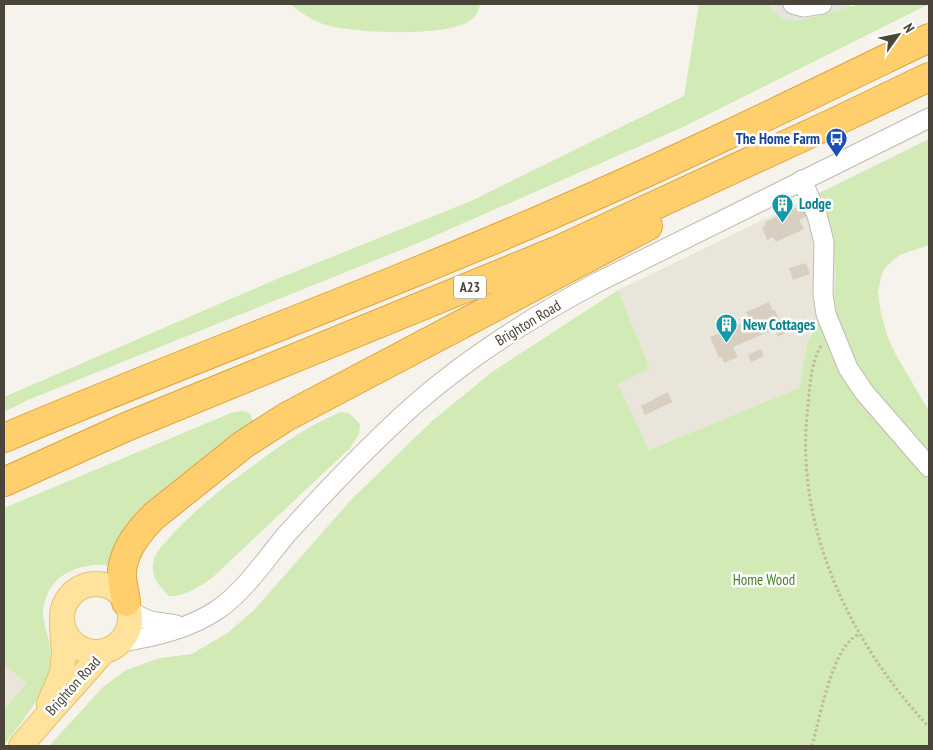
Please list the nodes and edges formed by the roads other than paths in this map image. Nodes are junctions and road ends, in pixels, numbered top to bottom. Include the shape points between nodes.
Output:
1 (793, 4) edge
2 (822, 4) edge
3 (929, 38) edge
4 (929, 77) edge
5 (929, 118) edge
6 (835, 122) junction
7 (802, 180) junction
8 (4, 438) edge
9 (929, 467) edge
10 (4, 482) edge
11 (128, 607) junction
12 (195, 622) junction
13 (62, 626) junction
14 (112, 647) junction
15 (42, 719) junction
16 (21, 746) edge

1 - 2 street via 803,7
3 - 8 highway, A23 via 568,208
4 - 6 highway, A23
5 - 7 street, Brighton Road
6 - 10 highway, A23 via 556,251 126,427
6 - 11 highway via 606,250 318,399 258,435 154,516 132,541 122,570
7 - 9 street via 822,233 824,303 848,368
7 - 12 street, Brighton Road via 587,288 520,326 464,364 411,407 359,458 230,600
11 - 12 street, Brighton Road via 142,619 161,624
11 - 13 main road via 120,593 110,587 89,584 74,592 64,605
11 - 14 main road via 129,628
12 - 14 street, Brighton Road
13 - 14 main road via 66,636 82,650 92,653
13 - 15 main road, Brighton Road via 62,674
14 - 15 main road, Brighton Road
15 - 16 main road, Brighton Road

